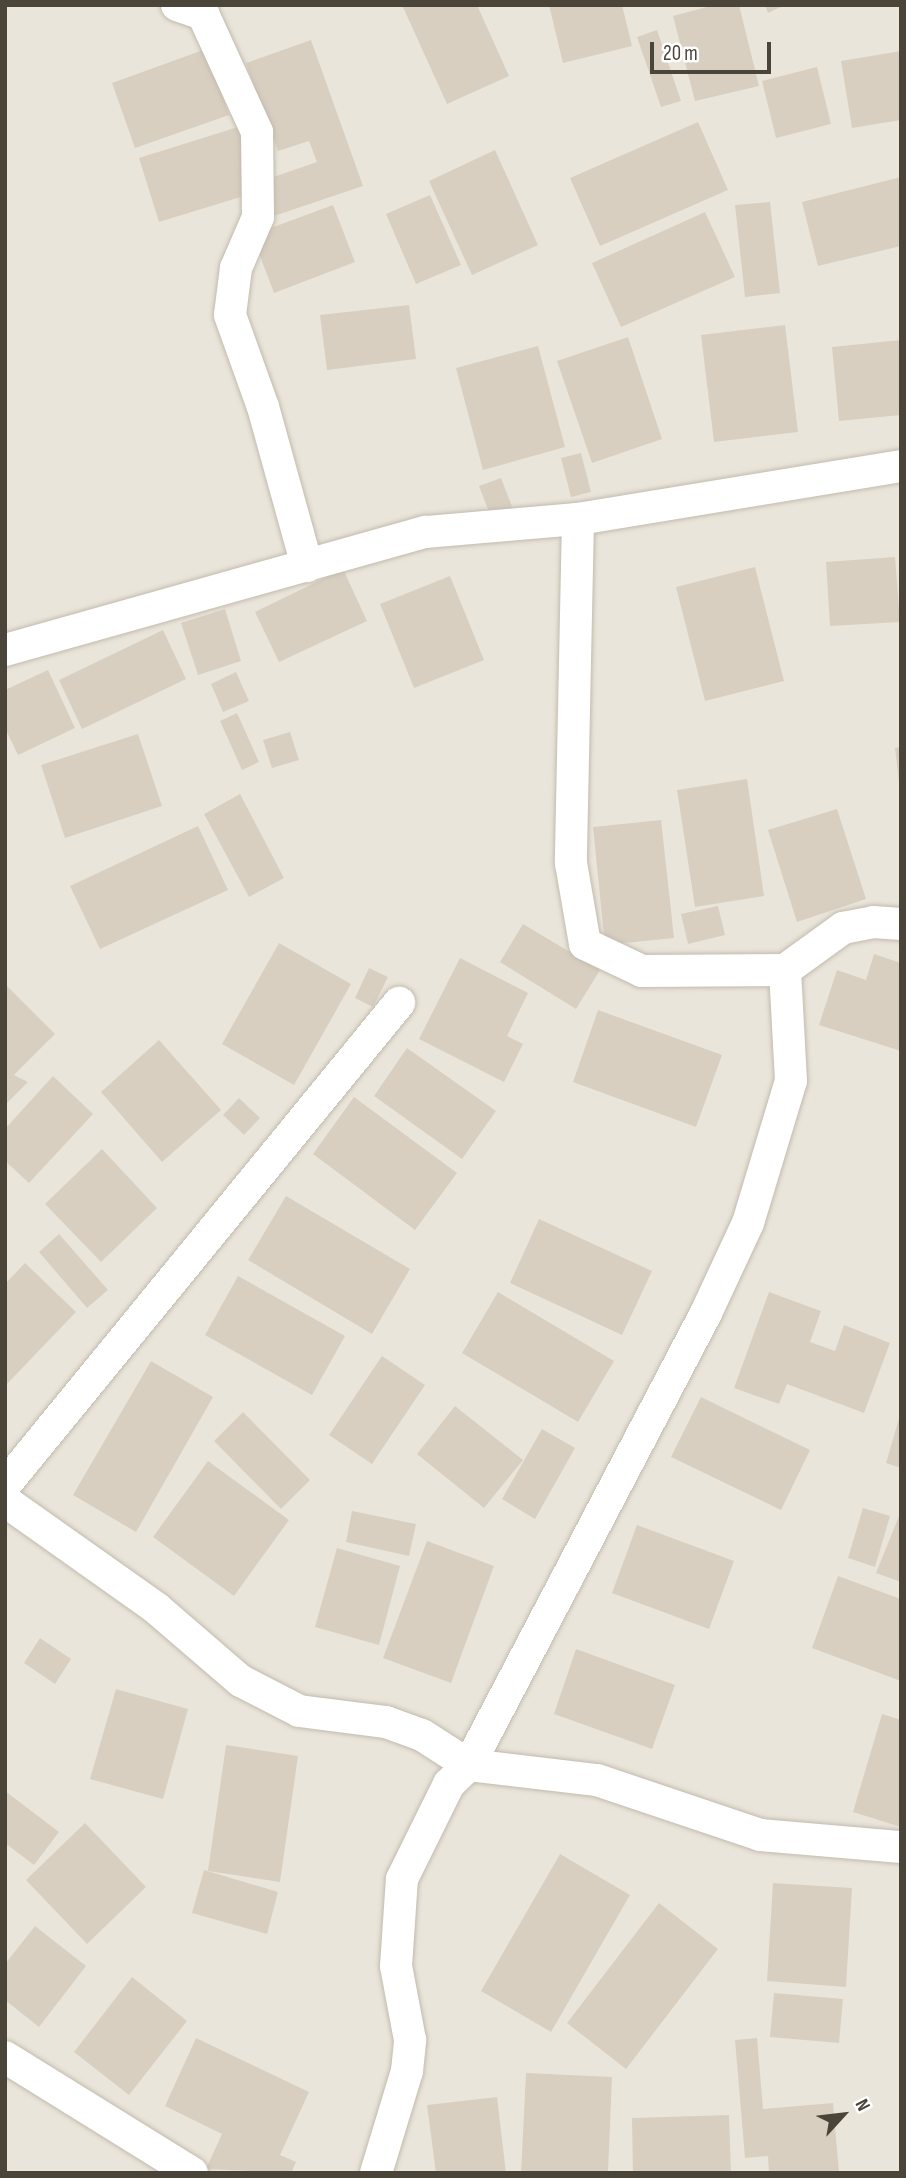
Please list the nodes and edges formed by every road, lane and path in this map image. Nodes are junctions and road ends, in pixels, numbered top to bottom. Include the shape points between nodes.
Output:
1 (179, 6) edge
2 (901, 466) edge
3 (578, 519) junction
4 (307, 566) junction
5 (5, 650) edge
6 (901, 924) edge
7 (785, 970) junction
8 (399, 1003) dead end
9 (5, 1485) edge
10 (5, 1501) edge
11 (469, 1765) junction
12 (901, 1847) edge
13 (5, 2057) edge
14 (192, 2173) edge
15 (376, 2173) edge

1 - 4 street via 203,14 257,132 258,217 236,268 230,315 263,407
2 - 3 street
3 - 4 street via 426,532
3 - 7 street via 571,863 584,944 642,971
4 - 5 street
6 - 7 street via 873,922 843,928
7 - 11 street via 791,1081 748,1223 706,1313
8 - 9 street
10 - 11 street via 156,1608 267,1698 299,1711 386,1722 422,1735
11 - 12 street via 597,1780 760,1835
11 - 15 street via 449,1784 402,1879 396,1966 410,2040 407,2071
13 - 14 street

